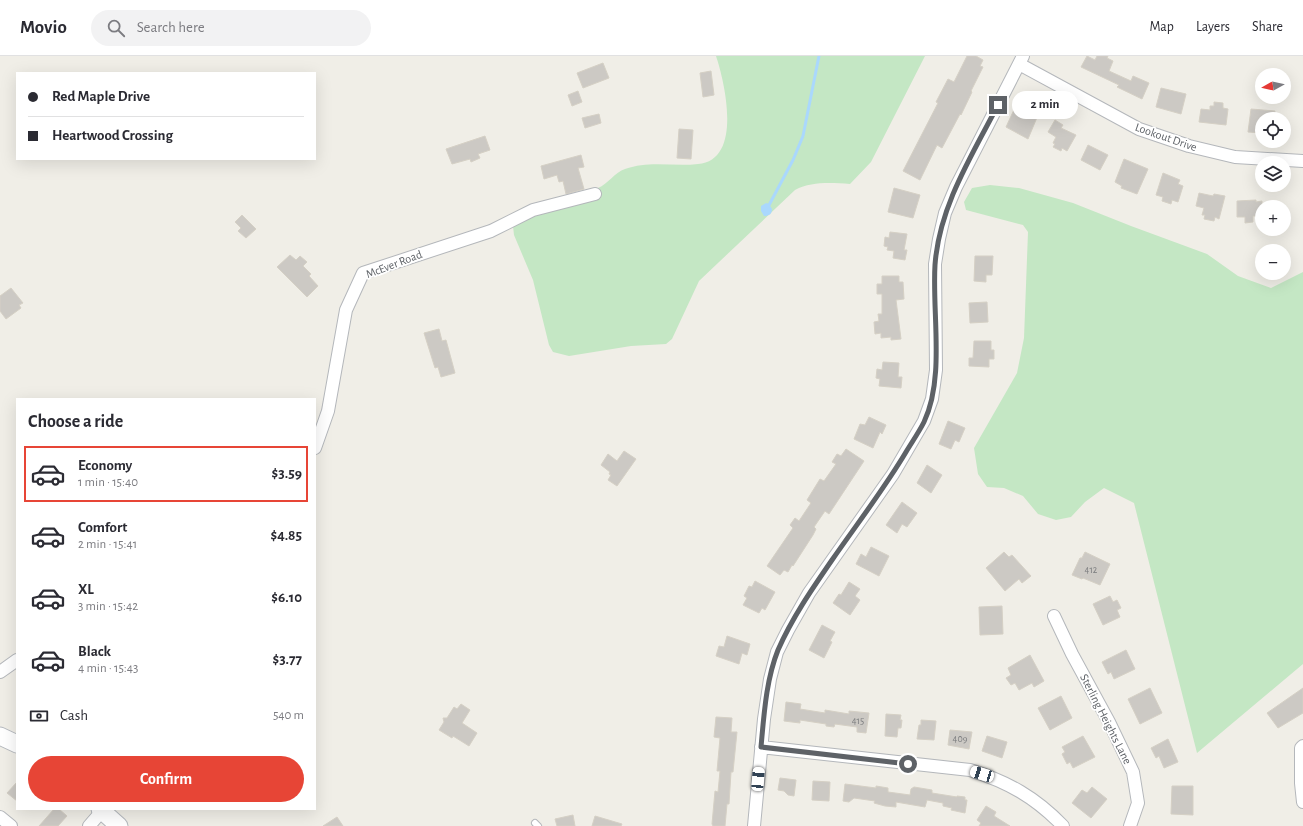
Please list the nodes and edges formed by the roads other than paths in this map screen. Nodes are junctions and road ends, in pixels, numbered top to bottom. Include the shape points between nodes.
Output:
1 (1021, 60) edge
2 (1303, 161) edge
3 (596, 194) dead end
4 (316, 445) edge
5 (1054, 616) dead end
6 (16, 661) edge
7 (0, 672) edge
8 (0, 736) edge
9 (16, 744) edge
10 (1303, 746) edge
11 (761, 747) junction
12 (1303, 802) edge
13 (101, 810) edge
14 (0, 817) edge
15 (11, 826) edge
16 (89, 826) edge
17 (119, 826) edge
18 (754, 826) edge
19 (1063, 826) edge
20 (1130, 826) edge

1 - 2 street, Lookout Drive via 1139,129 1189,146 1235,157
1 - 11 street via 956,188 944,220 935,264 936,370 932,399 924,421 893,474 809,593 788,630 770,679
3 - 4 street, McEver Road via 533,210 490,231 363,273 346,310 328,411
5 - 20 street, Sterling Heights Lane via 1133,772 1138,803
6 - 7 street
8 - 9 street
10 - 12 street
11 - 18 street
11 - 19 street via 970,770 995,778 1019,791 1035,801
13 - 16 street
13 - 17 street
14 - 15 street

